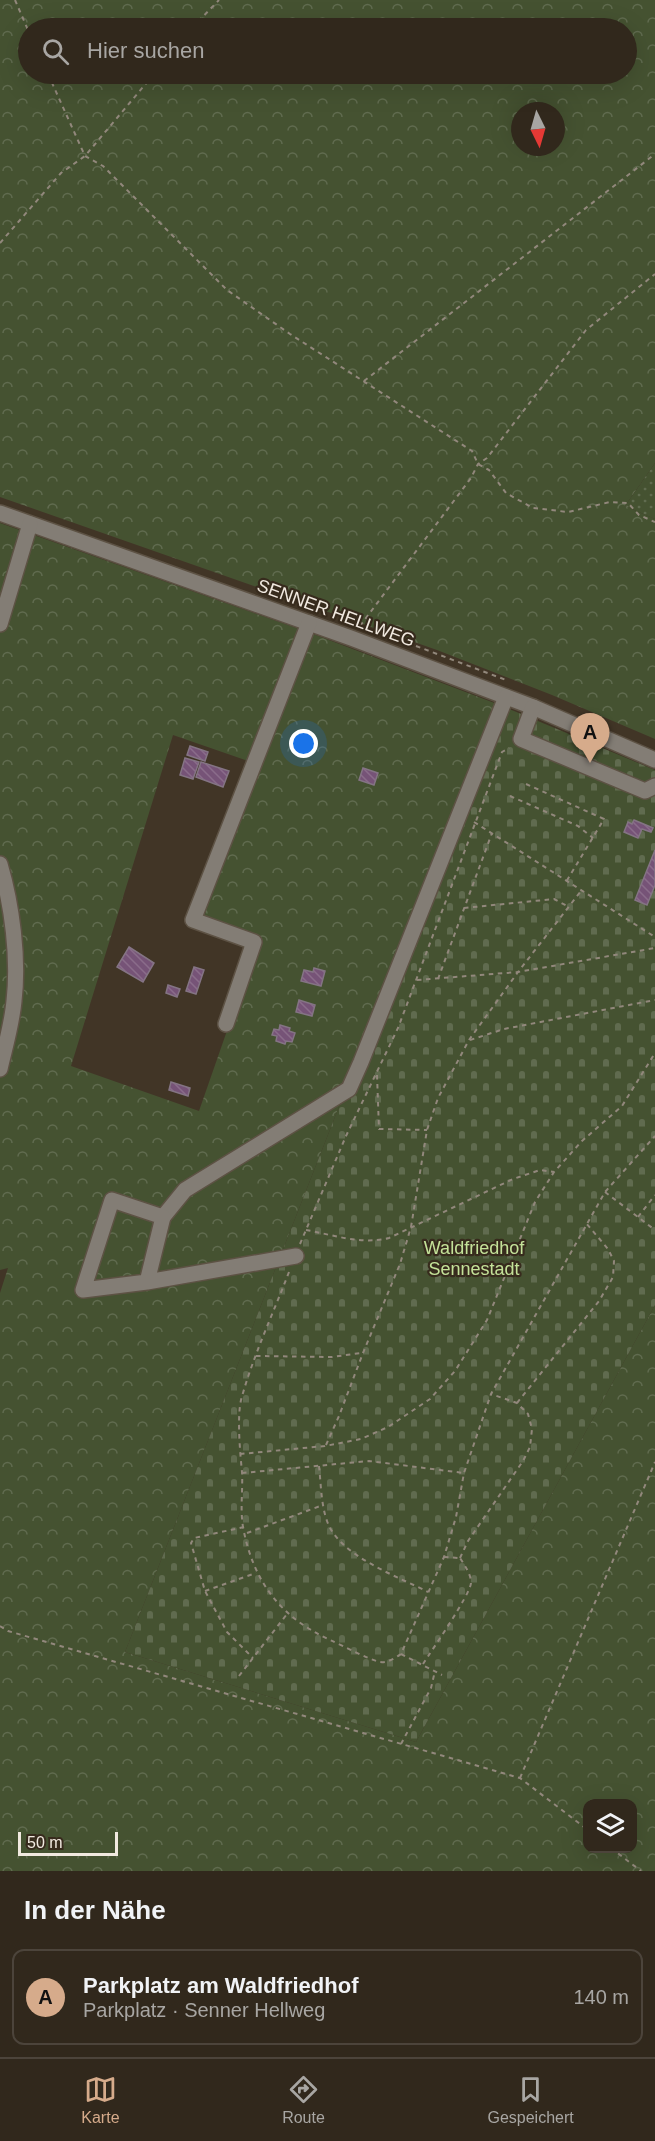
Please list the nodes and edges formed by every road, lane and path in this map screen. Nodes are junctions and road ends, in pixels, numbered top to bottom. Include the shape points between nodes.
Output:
1 (15, 0) edge
2 (219, 0) edge
3 (23, 18) edge
4 (202, 18) edge
5 (53, 84) edge
6 (146, 84) edge
7 (655, 154) edge
8 (85, 156) junction
9 (0, 243) edge
10 (655, 274) edge
11 (364, 381) junction
12 (478, 464) junction
13 (0, 513) edge
14 (655, 522) edge
15 (30, 524) junction
16 (309, 623) junction
17 (0, 624) edge
18 (351, 638) junction
19 (506, 697) junction
20 (533, 708) junction
21 (521, 739) junction
22 (655, 760) edge
23 (526, 784) dead end
24 (655, 786) edge
25 (510, 796) dead end
26 (474, 822) junction
27 (492, 833) junction
28 (593, 838) junction
29 (0, 864) edge
30 (567, 882) junction
31 (581, 891) junction
32 (569, 907) junction
33 (464, 908) junction
34 (655, 937) edge
35 (655, 948) edge
36 (518, 972) junction
37 (438, 979) junction
38 (416, 980) junction
39 (655, 1000) edge
40 (226, 1024) dead end
41 (469, 1040) junction
42 (655, 1053) edge
43 (0, 1069) edge
44 (377, 1072) junction
45 (427, 1130) junction
46 (655, 1136) edge
47 (554, 1172) junction
48 (605, 1192) junction
49 (655, 1195) edge
50 (163, 1217) junction
51 (638, 1217) junction
52 (586, 1223) junction
53 (411, 1227) junction
54 (306, 1230) junction
55 (655, 1230) edge
56 (296, 1256) junction
57 (147, 1282) junction
58 (363, 1353) junction
59 (256, 1356) junction
60 (491, 1394) junction
61 (517, 1403) junction
62 (326, 1446) junction
63 (240, 1454) junction
64 (655, 1462) edge
65 (319, 1466) junction
66 (242, 1473) junction
67 (464, 1473) junction
68 (323, 1505) junction
69 (243, 1527) junction
70 (246, 1533) junction
71 (444, 1557) junction
72 (460, 1558) junction
73 (257, 1573) junction
74 (205, 1591) junction
75 (428, 1592) junction
76 (287, 1614) junction
77 (0, 1626) edge
78 (401, 1654) junction
79 (253, 1658) junction
80 (423, 1664) junction
81 (435, 1671) junction
82 (442, 1675) dead end
83 (239, 1676) dead end
84 (401, 1744) junction
85 (520, 1778) junction
86 (583, 1826) edge
87 (617, 1853) edge
88 (640, 1871) edge

1 - 3 path
2 - 4 path
5 - 8 path
6 - 8 path
7 - 11 path
8 - 9 path via 61,173
8 - 11 path via 104,166 227,290
10 - 12 path via 586,330 487,458
11 - 12 path via 472,451
12 - 14 path via 489,470 506,493 533,507 568,512 610,502 628,503 639,515
12 - 18 path
13 - 15 street, SENNER HELLWEG
15 - 16 street, SENNER HELLWEG
15 - 17 street
16 - 18 street, SENNER HELLWEG
16 - 40 street via 193,920 254,942
18 - 19 street, SENNER HELLWEG
19 - 20 street, SENNER HELLWEG
19 - 50 street via 349,1089 185,1190
20 - 21 street
20 - 22 street, SENNER HELLWEG
21 - 24 street via 645,791
21 - 26 path via 502,752
23 - 28 path via 604,819
25 - 28 path via 578,826
26 - 27 path
26 - 38 path
27 - 30 path
27 - 33 path
28 - 30 path
29 - 43 street via 7,888 16,964 14,1001
30 - 31 path
31 - 32 path
31 - 34 path
32 - 33 path via 554,899
32 - 36 path
33 - 37 path
35 - 36 path
36 - 37 path
36 - 41 path
37 - 38 path
38 - 44 path
39 - 41 path via 504,1029
41 - 45 path via 447,1077
42 - 47 path via 622,1106
44 - 45 path via 379,1128
44 - 54 path
45 - 53 path
46 - 48 path
47 - 53 path via 540,1170 513,1179
47 - 62 path via 535,1202 487,1320 455,1371 430,1400 388,1427 360,1439
48 - 51 path
48 - 52 path
49 - 51 path
50 - 57 street
50 - 57 street via 112,1200 83,1290
51 - 55 path
52 - 60 path
52 - 61 path via 608,1249 614,1261 613,1277 599,1301
53 - 54 path via 375,1242
53 - 58 path
54 - 56 path
56 - 57 street
56 - 59 path
58 - 59 path via 332,1357
58 - 62 path
59 - 63 path via 241,1402
60 - 61 path
60 - 67 path
61 - 72 path via 528,1414 531,1447
62 - 63 path
63 - 66 path
64 - 85 path
65 - 66 path
65 - 67 path via 369,1461
65 - 68 path
66 - 69 path
67 - 71 path
68 - 70 path
68 - 75 path via 327,1523 339,1541 368,1562
69 - 70 path
69 - 74 path via 195,1538 191,1543
70 - 73 path
71 - 72 path
71 - 75 path
72 - 80 path via 470,1575 471,1586
73 - 74 path
73 - 76 path
74 - 79 path via 227,1632
75 - 78 path
76 - 78 path via 327,1638 382,1662
76 - 79 path
77 - 84 path
78 - 80 path
79 - 83 path
80 - 81 path
81 - 82 path
81 - 84 path via 431,1688
84 - 85 path
85 - 86 path
87 - 88 path

